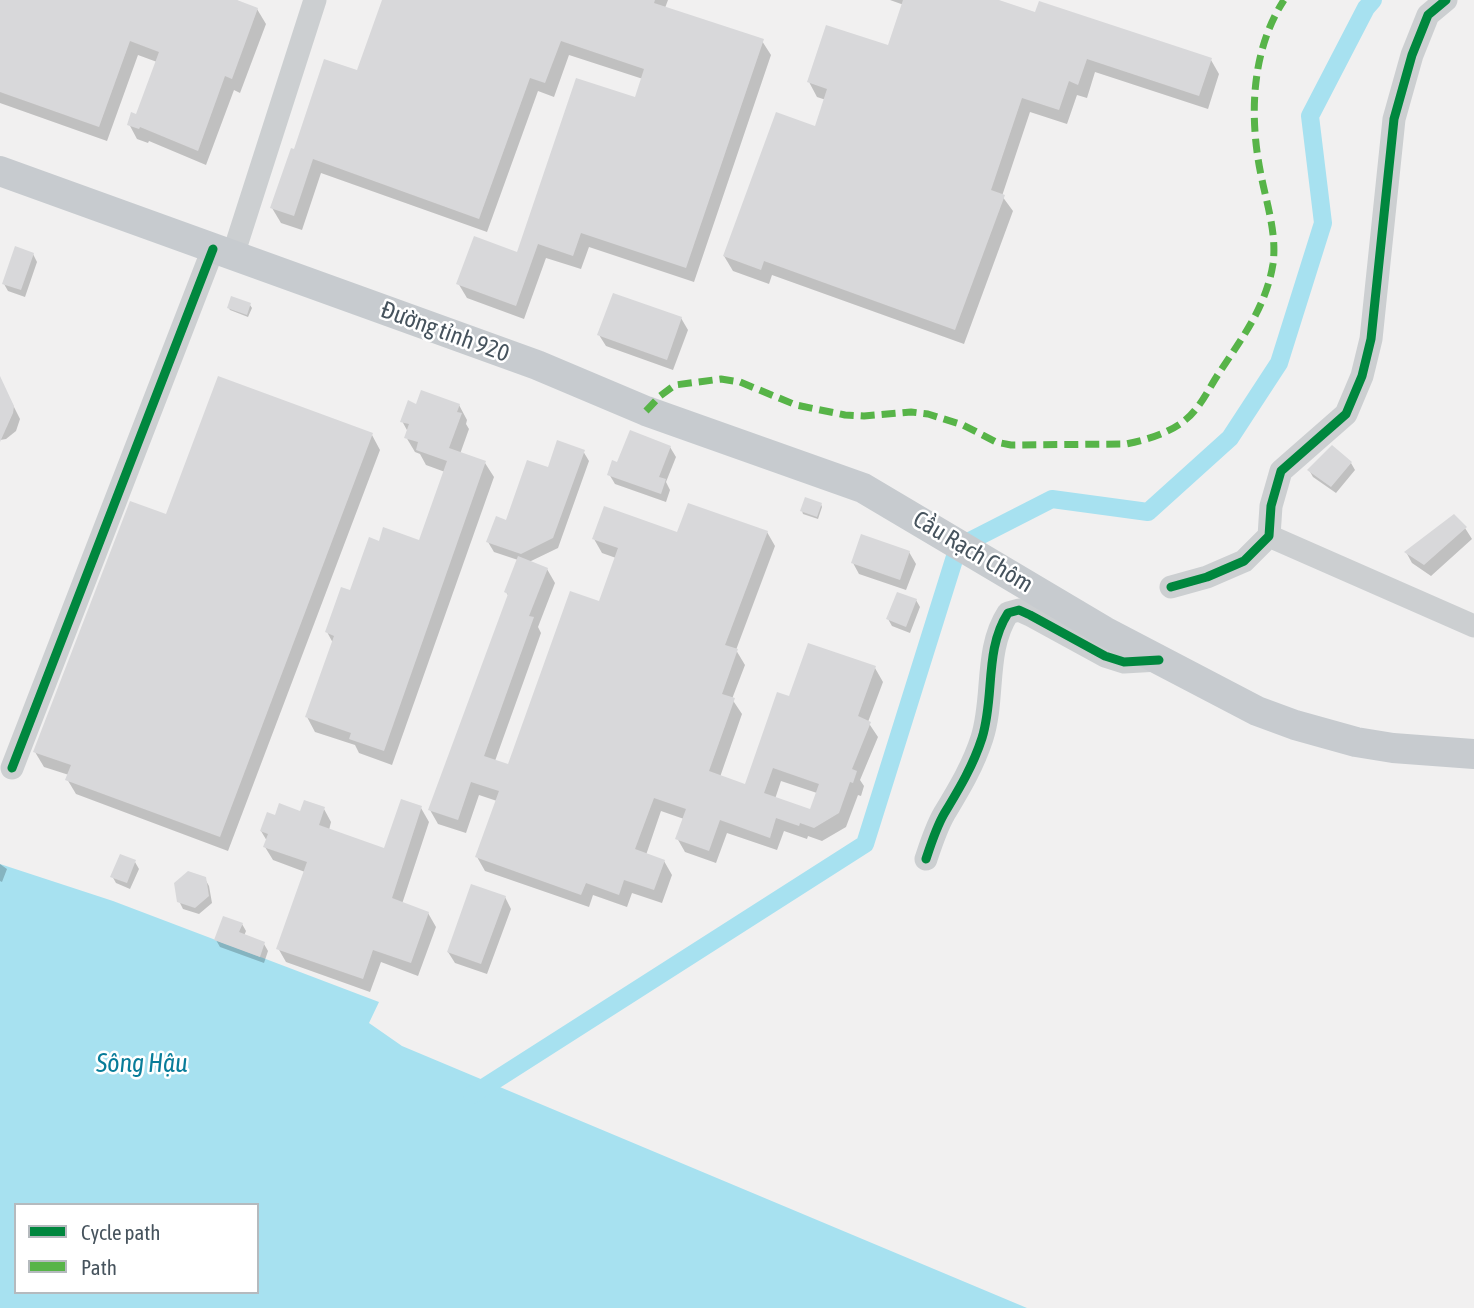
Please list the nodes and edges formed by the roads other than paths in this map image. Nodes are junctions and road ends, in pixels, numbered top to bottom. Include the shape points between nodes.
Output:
1 (315, 0) edge
2 (1446, 0) edge
3 (0, 171) edge
4 (223, 252) junction
5 (887, 500) joint
6 (1269, 536) junction
7 (1171, 587) dead end
8 (1474, 626) edge
9 (1159, 660) junction
10 (1474, 754) edge
11 (12, 768) dead end
12 (926, 859) dead end

1 - 4 street
2 - 6 street via 1428,15 1394,119 1371,339 1362,376 1346,414 1281,471
3 - 4 main road, Đường tỉnh 920
4 - 5 main road, Đường tỉnh 920 via 537,365 646,411
4 - 11 street
5 - 9 main road, Cầu Rạch Chôm
6 - 7 street via 1244,561
6 - 8 street
9 - 10 main road via 1257,711 1295,725 1393,748
9 - 12 street via 1124,662 1105,656 1019,610 1008,612 996,641 983,737

